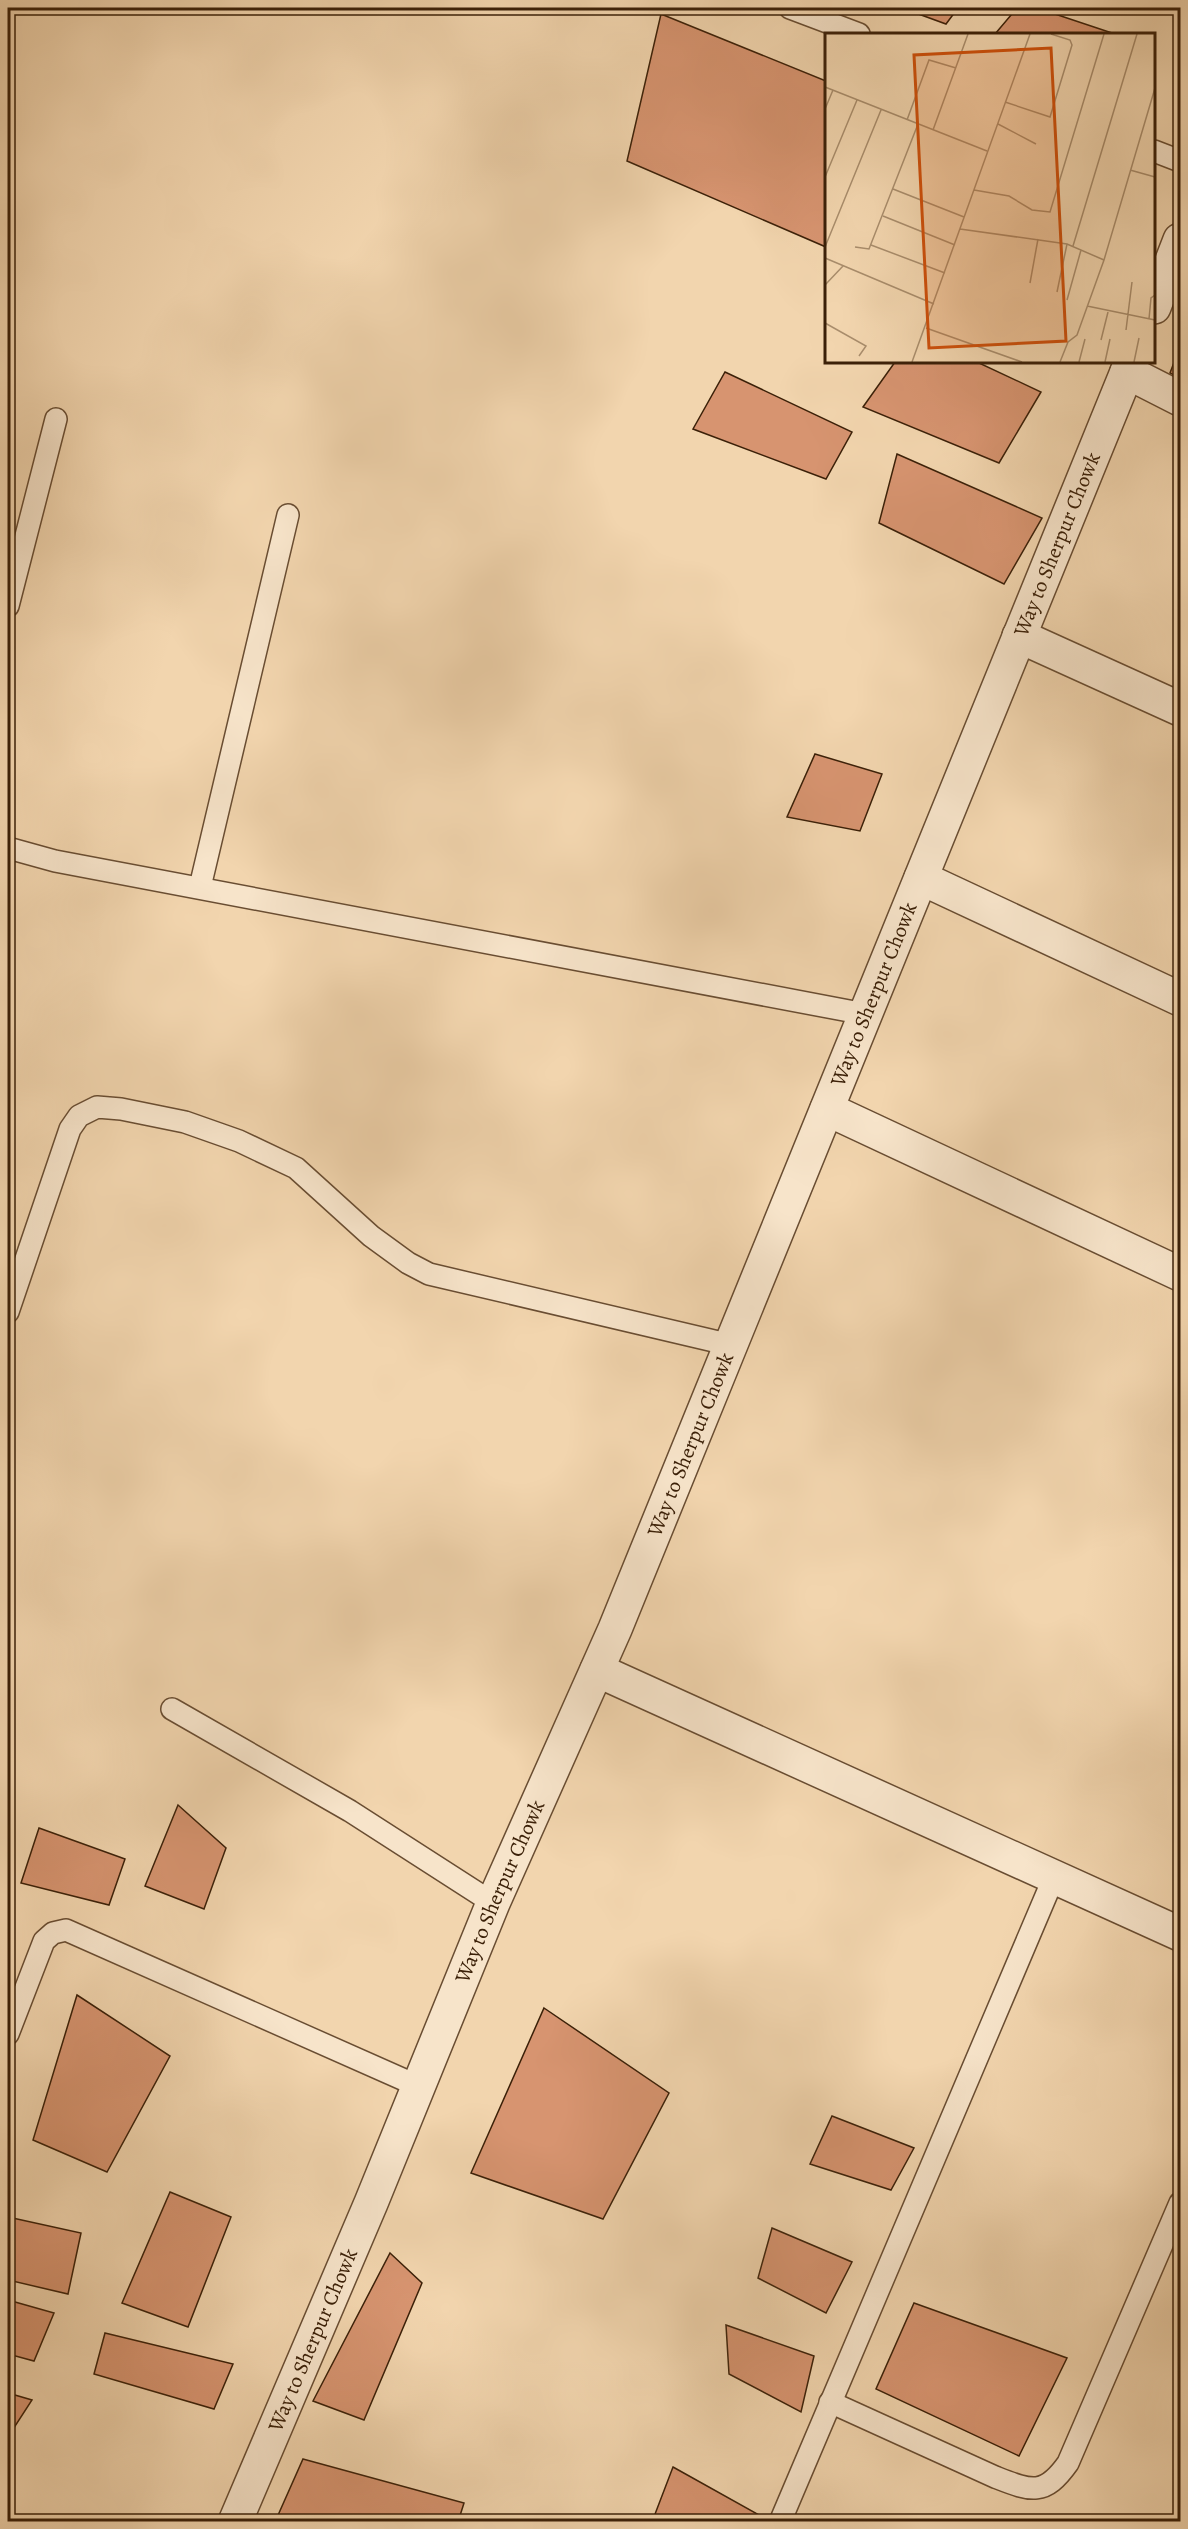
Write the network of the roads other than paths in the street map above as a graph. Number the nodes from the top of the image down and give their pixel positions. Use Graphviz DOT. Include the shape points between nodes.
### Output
graph roads {
  1 [pos="790,8"];
  2 [pos="856,33"];
  3 [pos="1155,151"];
  4 [pos="1180,161"];
  5 [pos="1180,240"];
  6 [pos="1155,304"];
  7 [pos="1129,367"];
  8 [pos="1180,399"];
  9 [pos="56,419"];
  10 [pos="288,514"];
  11 [pos="8,606"];
  12 [pos="1019,636"];
  13 [pos="1180,709"];
  14 [pos="8,848"];
  15 [pos="921,878"];
  16 [pos="200,887"];
  17 [pos="1180,999"];
  18 [pos="865,1014"];
  19 [pos="827,1109"];
  20 [pos="1180,1274"];
  21 [pos="8,1312"];
  22 [pos="731,1345"];
  23 [pos="597,1670"];
  24 [pos="171,1709"];
  25 [pos="1054,1876"];
  26 [pos="493,1904"];
  27 [pos="1180,1934"];
  28 [pos="8,2034"];
  29 [pos="418,2086"];
  30 [pos="1180,2203"];
  31 [pos="830,2402"];
  32 [pos="235,2522"];
  33 [pos="780,2522"];
  1 -- 2 [label="lane"];
  3 -- 4 [label="lane"];
  5 -- 6 [label="street"];
  7 -- 8 [label="street"];
  7 -- 12 [label="street, Way to Sherpur Chowk"];
  9 -- 11 [label="lane"];
  10 -- 16 [label="lane"];
  12 -- 13 [label="street"];
  12 -- 15 [label="street, Way to Sherpur Chowk"];
  14 -- 16 [label="lane" via="55,861"];
  15 -- 17 [label="street"];
  15 -- 18 [label="street, Way to Sherpur Chowk"];
  16 -- 18 [label="lane"];
  18 -- 19 [label="street, Way to Sherpur Chowk"];
  19 -- 20 [label="street"];
  19 -- 22 [label="street, Way to Sherpur Chowk"];
  21 -- 22 [label="lane" via="70,1129 79,1116 97,1107 185,1122 240,1141 296,1168 371,1236 429,1274"];
  22 -- 23 [label="street, Way to Sherpur Chowk"];
  23 -- 25 [label="street"];
  23 -- 26 [label="street, Way to Sherpur Chowk"];
  24 -- 26 [label="lane" via="350,1810"];
  25 -- 27 [label="street"];
  25 -- 31 [label="lane"];
  26 -- 29 [label="street, Way to Sherpur Chowk"];
  28 -- 29 [label="lane" via="40,1946 53,1933 66,1930"];
  29 -- 32 [label="street, Way to Sherpur Chowk"];
  30 -- 31 [label="lane" via="1068,2463 1056,2480 1040,2489 1022,2488"];
  31 -- 33 [label="lane"];
}
